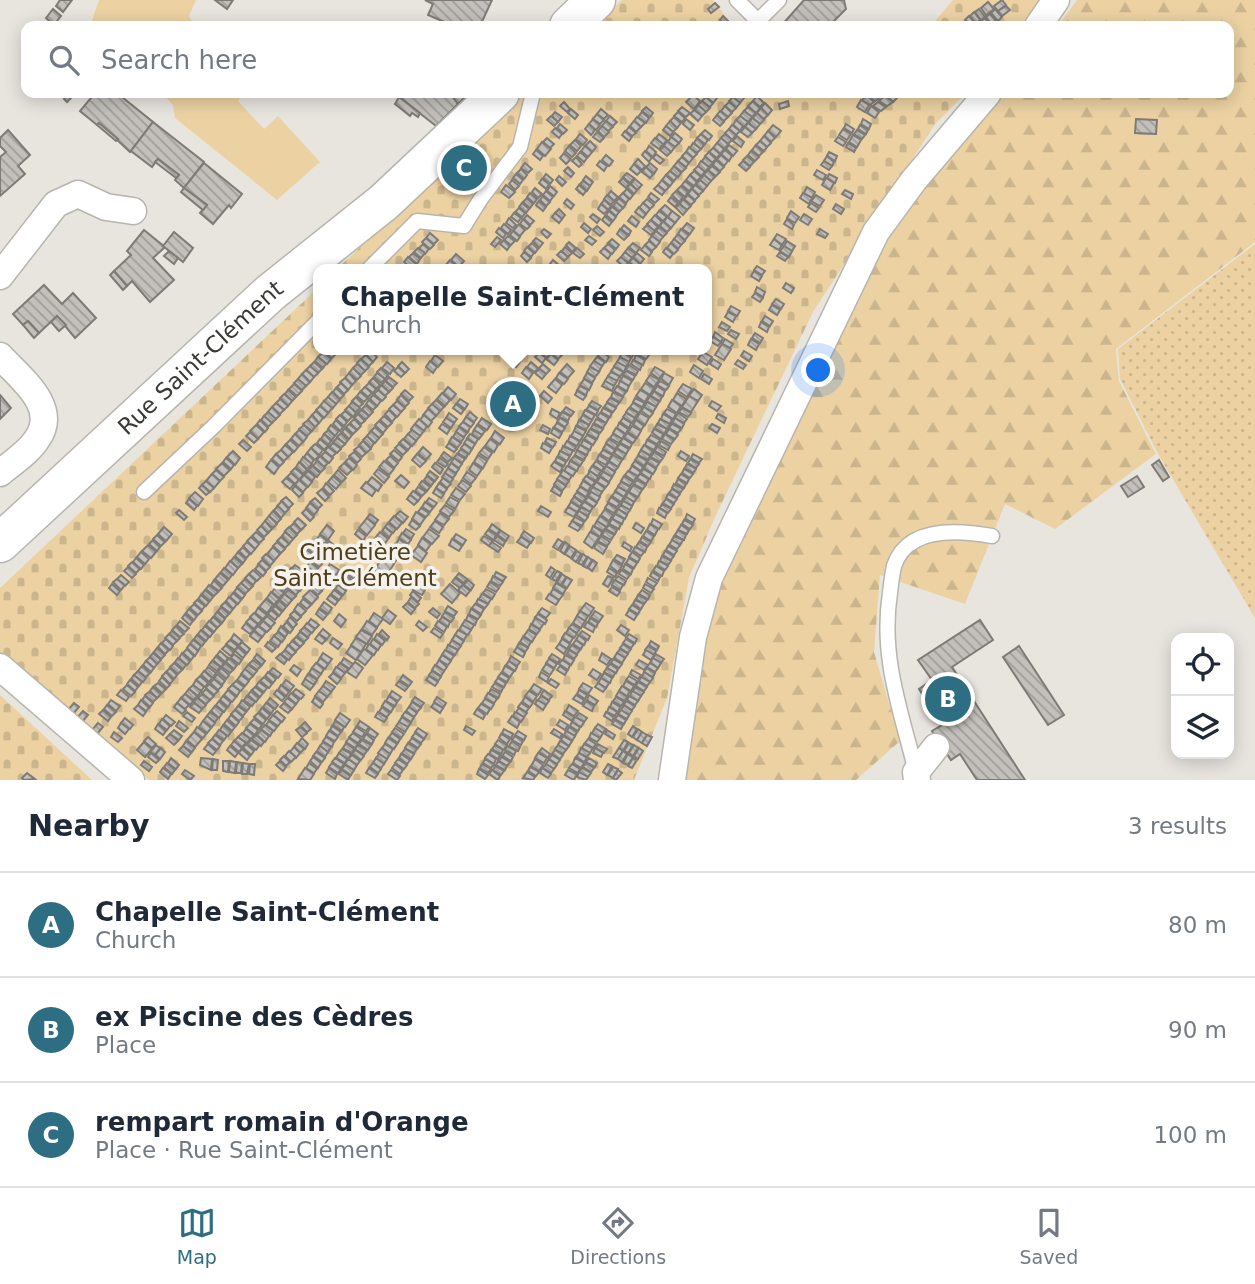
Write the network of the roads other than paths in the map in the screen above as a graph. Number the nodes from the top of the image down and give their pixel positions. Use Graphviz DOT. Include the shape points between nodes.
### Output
graph roads {
  1 [pos="596,0"];
  2 [pos="737,0"];
  3 [pos="779,0"];
  4 [pos="1056,0"];
  5 [pos="574,21"];
  6 [pos="1041,21"];
  7 [pos="495,98"];
  8 [pos="532,98"];
  9 [pos="984,98"];
  10 [pos="133,211"];
  11 [pos="374,264"];
  12 [pos="0,276"];
  13 [pos="313,326"];
  14 [pos="0,356"];
  15 [pos="0,473"];
  16 [pos="144,492"];
  17 [pos="992,536"];
  18 [pos="0,543"];
  19 [pos="0,667"];
  20 [pos="936,747"];
  21 [pos="916,776"];
  22 [pos="131,780"];
  23 [pos="672,780"];
  1 -- 5 [label="main road"];
  2 -- 3 [label="lane" via="758,21"];
  4 -- 6 [label="street"];
  7 -- 18 [label="main road, Rue Saint-Clément" via="384,202 270,293"];
  8 -- 11 [label="lane" via="520,146 464,226 417,220"];
  9 -- 23 [label="street" via="876,232 714,568 693,637"];
  10 -- 12 [label="street" via="106,207 78,194 56,204"];
  13 -- 16 [label="lane"];
  14 -- 15 [label="street" via="41,401 45,424 37,440"];
  17 -- 21 [label="lane" via="972,532 919,538 904,549 894,565 885,622 891,677"];
  19 -- 22 [label="street"];
  20 -- 21 [label="street"];
}
